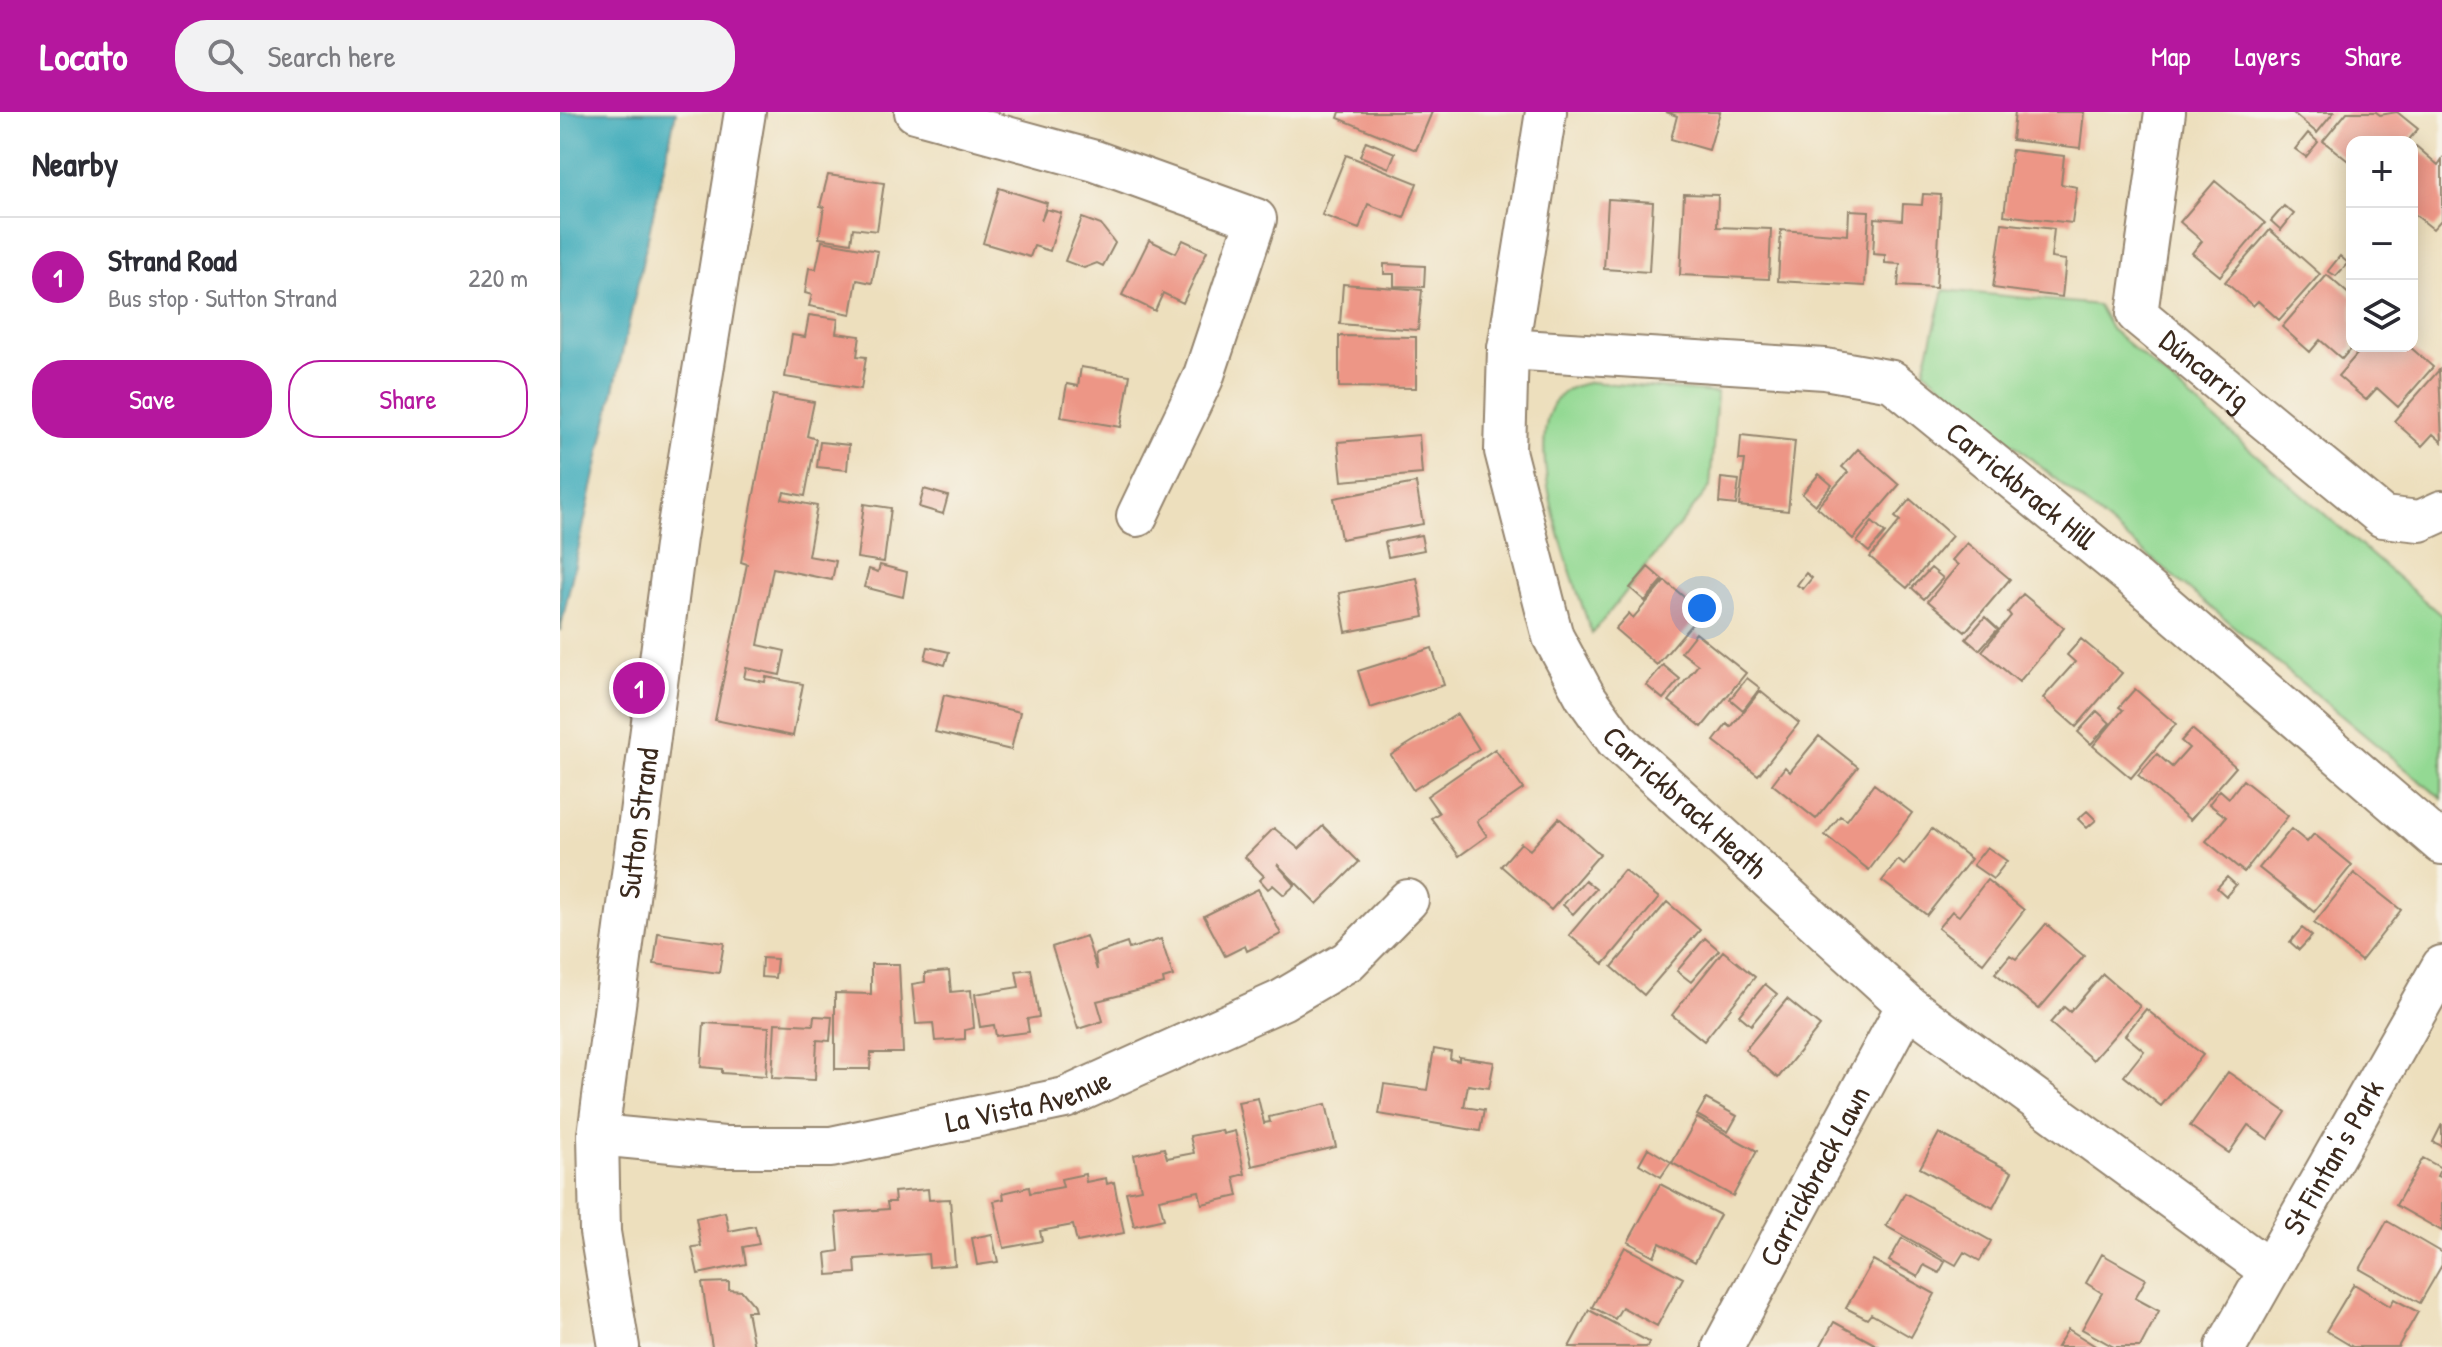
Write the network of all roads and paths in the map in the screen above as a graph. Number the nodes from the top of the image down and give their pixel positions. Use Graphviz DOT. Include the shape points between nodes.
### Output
graph roads {
  1 [pos="745,112"];
  2 [pos="915,112"];
  3 [pos="1546,112"];
  4 [pos="2165,112"];
  5 [pos="1508,349"];
  6 [pos="2442,511"];
  7 [pos="1137,516"];
  8 [pos="2442,844"];
  9 [pos="1408,900"];
  10 [pos="2442,966"];
  11 [pos="1907,1005"];
  12 [pos="598,1135"];
  13 [pos="2269,1270"];
  14 [pos="619,1347"];
  15 [pos="1723,1347"];
  16 [pos="2226,1347"];
  1 -- 12 [label="street, Sutton Strand" via="676,538"];
  2 -- 7 [label="street" via="1095,161 1256,219 1203,378"];
  3 -- 5 [label="street, Carrickbrack Heath"];
  4 -- 6 [label="street, Dúncarrig" via="2137,314 2383,517 2420,521"];
  5 -- 8 [label="street, Carrickbrack Hill" via="1825,369 1892,381 2135,579"];
  5 -- 11 [label="street, Carrickbrack Heath" via="1505,451 1553,637 1585,696 1616,740"];
  9 -- 12 [label="street, La Vista Avenue" via="1348,961 1282,1000 1065,1098 831,1147 724,1147"];
  10 -- 13 [label="street, St Fintan's Park"];
  11 -- 13 [label="street, Carrickbrack Heath"];
  11 -- 15 [label="street, Carrickbrack Lawn"];
  12 -- 14 [label="street, Sutton Strand" via="600,1232"];
  13 -- 16 [label="street, St Fintan's Park"];
}
